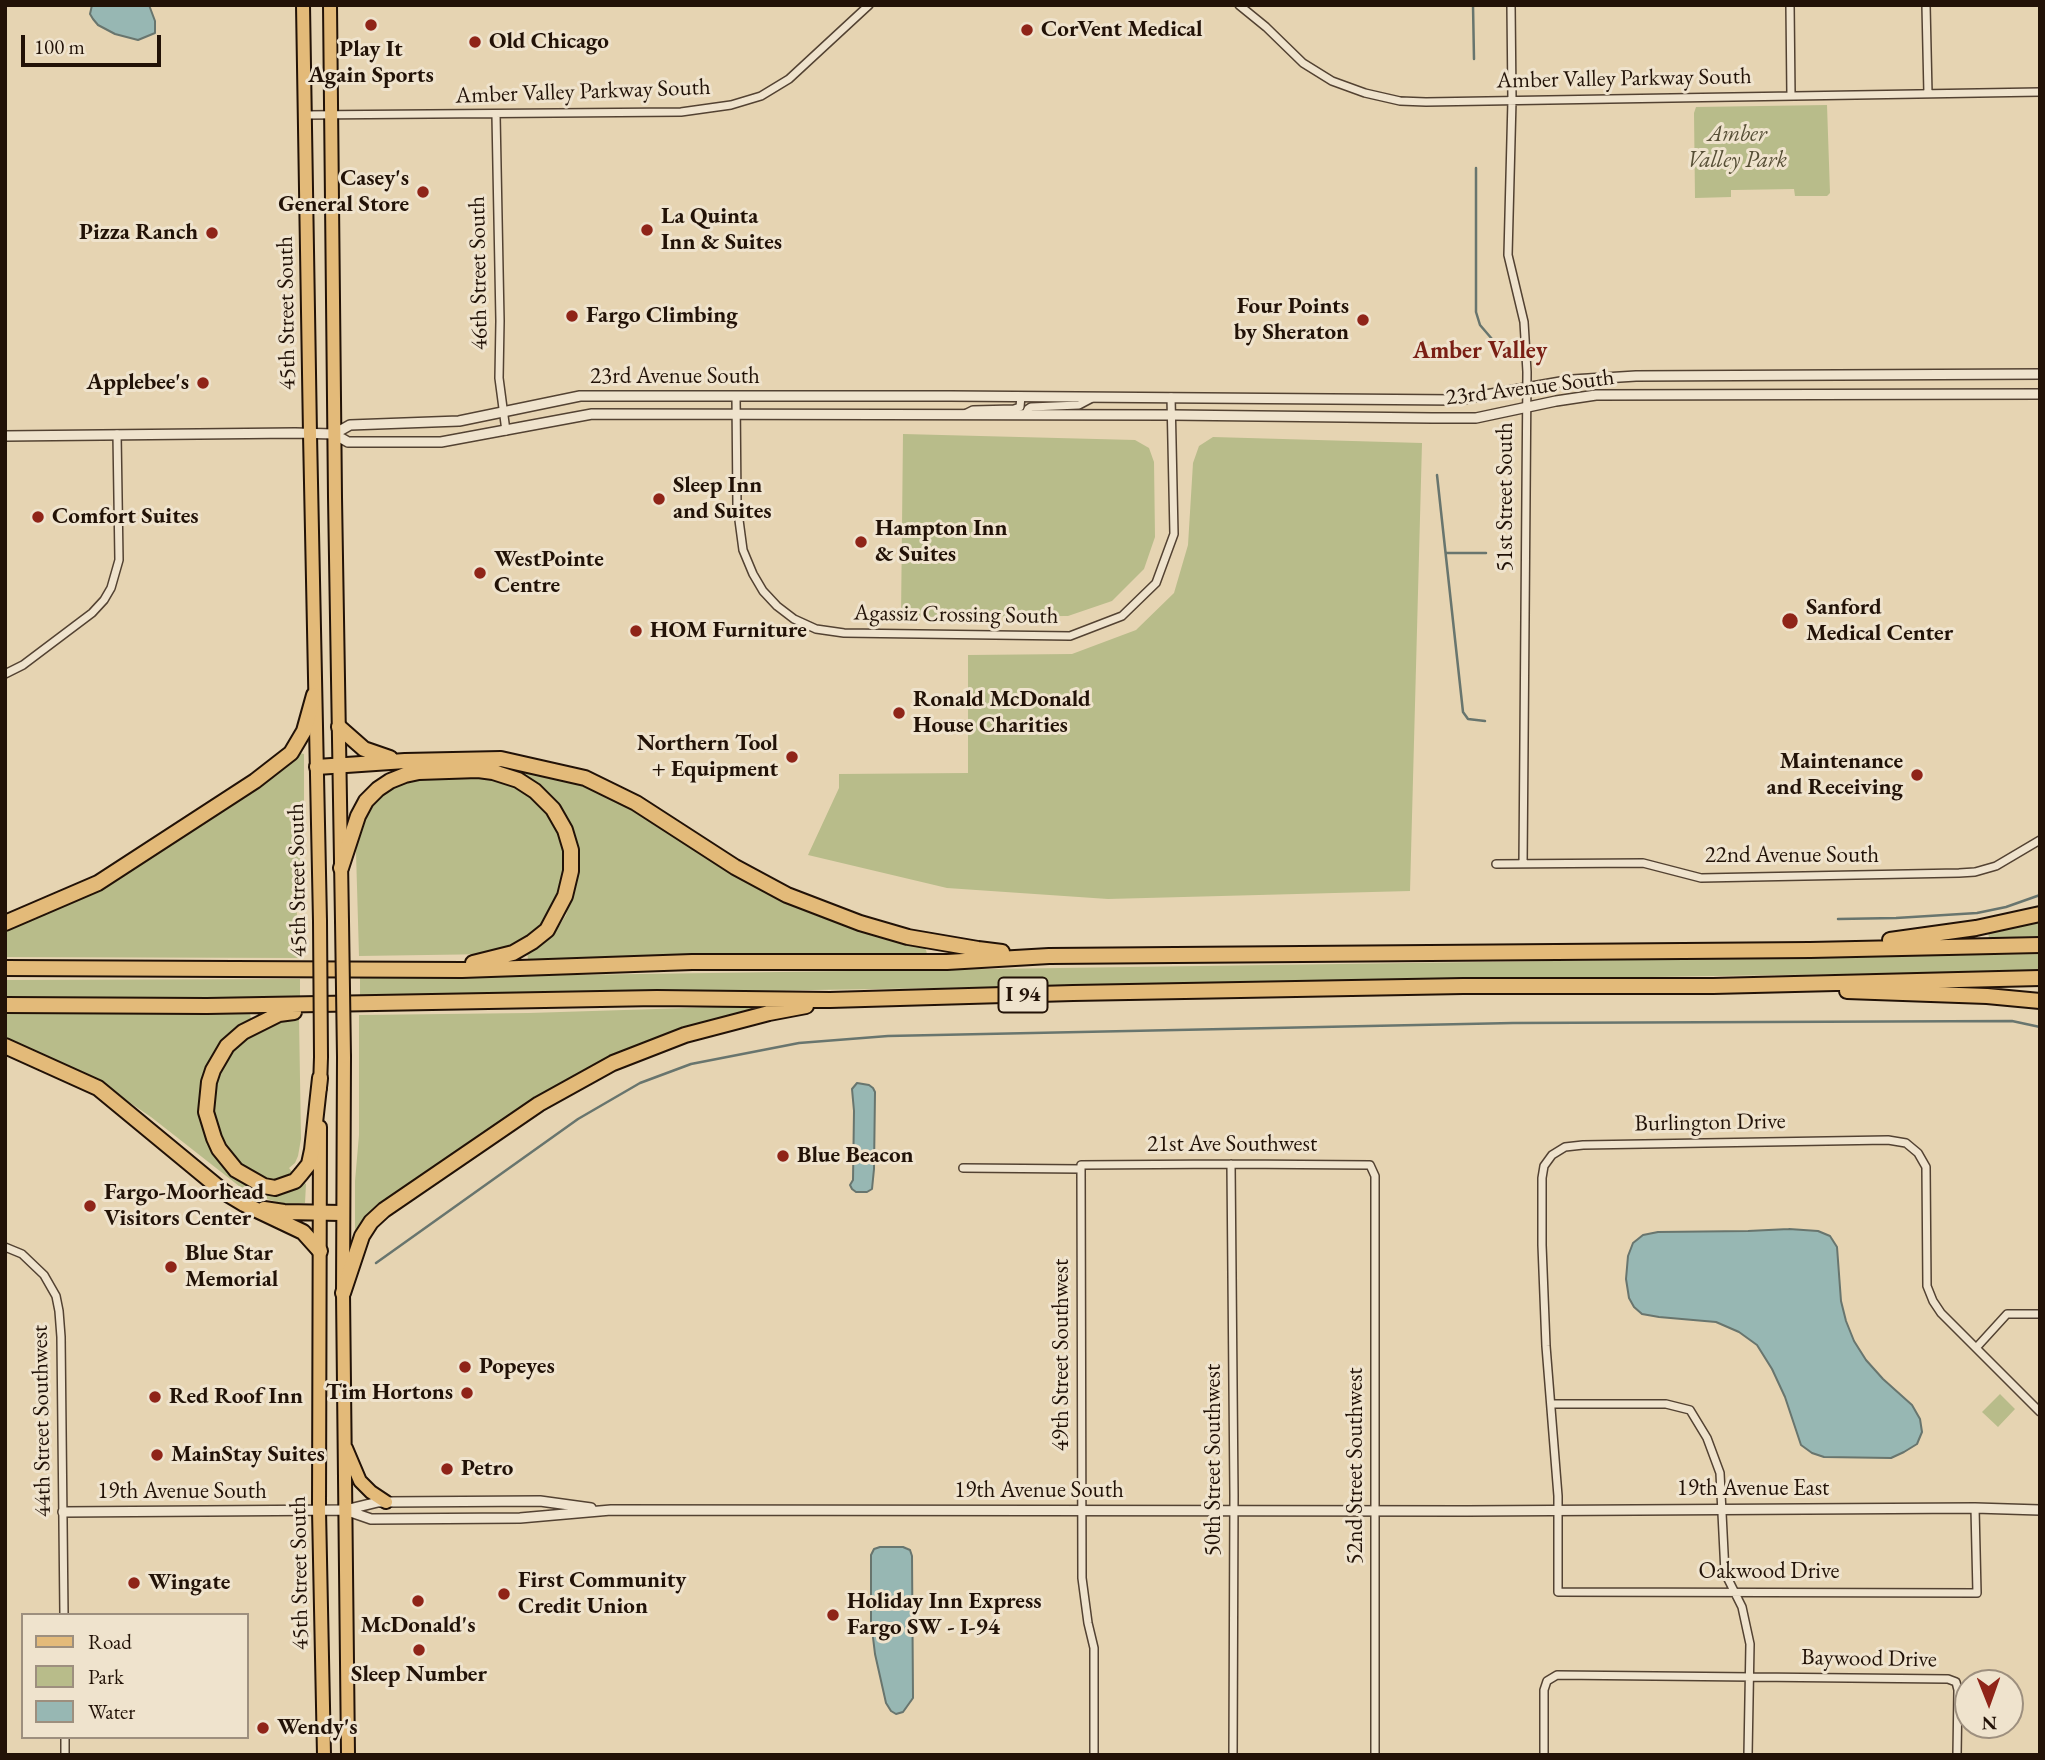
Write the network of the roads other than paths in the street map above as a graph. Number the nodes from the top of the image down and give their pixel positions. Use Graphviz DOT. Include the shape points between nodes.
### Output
graph roads {
  1 [pos="303,5"];
  2 [pos="330,5"];
  3 [pos="869,5"];
  4 [pos="1239,5"];
  5 [pos="1511,5"];
  6 [pos="1790,5"];
  7 [pos="1926,5"];
  8 [pos="2040,92"];
  9 [pos="1928,94"];
  10 [pos="1791,96"];
  11 [pos="1511,100"];
  12 [pos="305,115"];
  13 [pos="332,115"];
  14 [pos="496,115"];
  15 [pos="2040,374"];
  16 [pos="1527,388"];
  17 [pos="2040,394"];
  18 [pos="736,396"];
  19 [pos="1021,396"];
  20 [pos="1095,397"];
  21 [pos="1171,397"];
  22 [pos="1526,408"];
  23 [pos="503,411"];
  24 [pos="736,415"];
  25 [pos="964,415"];
  26 [pos="1025,415"];
  27 [pos="1172,415"];
  28 [pos="506,430"];
  29 [pos="117,434"];
  30 [pos="310,434"];
  31 [pos="334,434"];
  32 [pos="5,436"];
  33 [pos="5,674"];
  34 [pos="314,695"];
  35 [pos="339,727"];
  36 [pos="405,761"];
  37 [pos="340,765"];
  38 [pos="317,768"];
  39 [pos="2040,840"];
  40 [pos="1496,864"];
  41 [pos="1523,864"];
  42 [pos="341,868"];
  43 [pos="2040,914"];
  44 [pos="5,923"];
  45 [pos="2040,945"];
  46 [pos="1810,950"];
  47 [pos="1049,956"];
  48 [pos="5,968"];
  49 [pos="432,970"];
  50 [pos="2040,978"];
  51 [pos="1713,986"];
  52 [pos="845,1000"];
  53 [pos="2040,1001"];
  54 [pos="377,1003"];
  55 [pos="5,1005"];
  56 [pos="5,1046"];
  57 [pos="320,1078"];
  58 [pos="1231,1164"];
  59 [pos="1081,1167"];
  60 [pos="963,1168"];
  61 [pos="1375,1176"];
  62 [pos="252,1207"];
  63 [pos="320,1213"];
  64 [pos="342,1213"];
  65 [pos="7,1247"];
  66 [pos="320,1251"];
  67 [pos="343,1293"];
  68 [pos="2040,1314"];
  69 [pos="1976,1348"];
  70 [pos="1551,1404"];
  71 [pos="2040,1412"];
  72 [pos="344,1444"];
  73 [pos="386,1502"];
  74 [pos="1721,1508"];
  75 [pos="1975,1508"];
  76 [pos="1081,1509"];
  77 [pos="1558,1509"];
  78 [pos="319,1510"];
  79 [pos="345,1510"];
  80 [pos="611,1510"];
  81 [pos="1234,1510"];
  82 [pos="1375,1510"];
  83 [pos="1467,1510"];
  84 [pos="2040,1510"];
  85 [pos="63,1513"];
  86 [pos="1735,1591"];
  87 [pos="64,1613"];
  88 [pos="1749,1677"];
  89 [pos="324,1755"];
  90 [pos="348,1755"];
  91 [pos="1094,1755"];
  92 [pos="1233,1755"];
  93 [pos="1374,1755"];
  94 [pos="1544,1755"];
  95 [pos="1748,1755"];
  96 [pos="1957,1755"];
  1 -- 12 [label="main road, 45th Street South"];
  2 -- 13 [label="main road, 45th Street South"];
  3 -- 14 [label="street, Amber Valley Parkway South" via="789,79 761,96 731,106 681,112"];
  4 -- 11 [label="street, Amber Valley Parkway South" via="1303,64 1365,93 1413,102"];
  5 -- 11 [label="street, 51st Street South"];
  6 -- 10 [label="street"];
  7 -- 9 [label="street"];
  8 -- 9 [label="street, Amber Valley Parkway South"];
  9 -- 10 [label="street, Amber Valley Parkway South"];
  10 -- 11 [label="street, Amber Valley Parkway South"];
  11 -- 16 [label="street, 51st Street South" via="1508,255 1524,322"];
  12 -- 13 [label="street, Amber Valley Parkway South"];
  12 -- 30 [label="main road, 45th Street South"];
  13 -- 14 [label="street, Amber Valley Parkway South"];
  13 -- 31 [label="main road, 45th Street South"];
  14 -- 23 [label="street, 46th Street South"];
  15 -- 16 [label="street, 23rd Avenue South" via="1636,376"];
  16 -- 21 [label="street, 23rd Avenue South" via="1457,400"];
  16 -- 22 [label="street, 51st Street South"];
  17 -- 22 [label="street, 23rd Avenue South" via="1596,396"];
  18 -- 19 [label="street, 23rd Avenue South"];
  18 -- 23 [label="street, 23rd Avenue South" via="580,396"];
  18 -- 24 [label="street, Agassiz Crossing South"];
  19 -- 20 [label="street, 23rd Avenue South"];
  19 -- 25 [label="street, 23rd Avenue South" via="1020,407 1014,409 973,410"];
  20 -- 21 [label="street, 23rd Avenue South"];
  20 -- 26 [label="street, 23rd Avenue South" via="1079,405 1031,407"];
  21 -- 27 [label="street, Agassiz Crossing South"];
  22 -- 27 [label="street, 23rd Avenue South" via="1465,418"];
  22 -- 41 [label="street, 51st Street South"];
  23 -- 28 [label="street, 46th Street South"];
  23 -- 31 [label="street, 23rd Avenue South" via="459,421 350,425"];
  24 -- 25 [label="street, 23rd Avenue South"];
  24 -- 27 [label="street, Agassiz Crossing South" via="737,505 743,550 764,591 794,619 844,634 1070,636 1122,616 1156,583 1174,534"];
  24 -- 28 [label="street, 23rd Avenue South" via="592,414"];
  25 -- 26 [label="street, 23rd Avenue South"];
  26 -- 27 [label="street, 23rd Avenue South"];
  28 -- 31 [label="street, 23rd Avenue South" via="441,442 348,442"];
  29 -- 30 [label="street, 23rd Avenue South"];
  29 -- 32 [label="street, 23rd Avenue South"];
  29 -- 33 [label="street" via="119,560 111,588 92,613"];
  30 -- 31 [label="street, 23rd Avenue South"];
  30 -- 34 [label="main road, 45th Street South"];
  31 -- 35 [label="main road, 45th Street South"];
  34 -- 38 [label="main road, 45th Street South"];
  34 -- 44 [label="highway" via="304,730 291,753 254,781 98,883"];
  35 -- 36 [label="highway" via="364,749"];
  35 -- 37 [label="main road, 45th Street South"];
  36 -- 37 [label="highway"];
  36 -- 47 [label="highway" via="501,759 585,778 636,803 787,895 908,937"];
  37 -- 38 [label="highway"];
  37 -- 42 [label="main road, 45th Street South"];
  38 -- 57 [label="main road, 45th Street South, bridge"];
  39 -- 41 [label="street, 22nd Avenue South" via="1996,866 1959,873 1701,878 1643,863"];
  40 -- 41 [label="street, 22nd Avenue South"];
  42 -- 49 [label="highway" via="366,801 405,775 493,772 518,780 553,809 565,830 571,871 565,896 547,930 513,953"];
  42 -- 64 [label="main road, 45th Street South, bridge"];
  43 -- 46 [label="highway" via="1952,932"];
  45 -- 46 [label="highway, I 94"];
  46 -- 47 [label="highway, I 94"];
  47 -- 49 [label="highway, I 94" via="947,962 692,962"];
  48 -- 49 [label="highway, I 94"];
  50 -- 51 [label="highway, I 94"];
  51 -- 52 [label="highway, I 94" via="1463,986"];
  51 -- 53 [label="highway"];
  52 -- 54 [label="highway, I 94"];
  52 -- 67 [label="highway" via="769,1013 685,1035 613,1063 539,1104 371,1222"];
  54 -- 55 [label="highway, I 94"];
  54 -- 57 [label="highway" via="279,1014 243,1031 227,1046 209,1082 206,1112 219,1149 236,1170 264,1186 275,1188 295,1181 309,1164"];
  56 -- 62 [label="highway" via="98,1088 224,1192"];
  57 -- 63 [label="main road, 45th Street South"];
  58 -- 59 [label="street, 21st Ave Southwest"];
  58 -- 61 [label="street, 21st Ave Southwest" via="1370,1165"];
  58 -- 81 [label="street, 50th Street Southwest"];
  59 -- 60 [label="street, 21st Ave Southwest"];
  59 -- 76 [label="street, 49th Street Southwest"];
  61 -- 82 [label="street, 52nd Street Southwest"];
  62 -- 63 [label="highway"];
  62 -- 66 [label="highway" via="303,1232"];
  63 -- 64 [label="highway"];
  63 -- 66 [label="main road, 45th Street South"];
  64 -- 67 [label="main road, 45th Street South"];
  65 -- 85 [label="street, 44th Street Southwest" via="44,1275 60,1311"];
  66 -- 78 [label="main road, 45th Street South"];
  67 -- 72 [label="main road, 45th Street South"];
  68 -- 69 [label="street" via="2007,1314"];
  69 -- 70 [label="street, Burlington Drive" via="1941,1313 1927,1286 1926,1167 1906,1143 1565,1147 1552,1155 1542,1178"];
  69 -- 71 [label="street, Burlington Drive"];
  70 -- 74 [label="street" via="1666,1404 1690,1410 1720,1473"];
  70 -- 77 [label="street, Burlington Drive"];
  72 -- 73 [label="main road" via="360,1481"];
  72 -- 79 [label="main road, 45th Street South"];
  73 -- 79 [label="street, 19th Avenue South"];
  73 -- 80 [label="street, 19th Avenue South" via="540,1502"];
  74 -- 75 [label="street, 19th Avenue East"];
  74 -- 77 [label="street, 19th Avenue East"];
  74 -- 86 [label="street" via="1725,1573"];
  75 -- 84 [label="street, 19th Avenue East"];
  75 -- 86 [label="street, Oakwood Drive" via="1977,1593"];
  76 -- 80 [label="street, 19th Avenue South"];
  76 -- 81 [label="street, 19th Avenue South"];
  76 -- 91 [label="street, 49th Street Southwest" via="1082,1578 1094,1648"];
  77 -- 83 [label="street, 19th Avenue East"];
  77 -- 86 [label="street, Oakwood Drive" via="1558,1592"];
  78 -- 79 [label="street, 19th Avenue South"];
  78 -- 85 [label="street, 19th Avenue South"];
  78 -- 89 [label="main road, 45th Street South"];
  79 -- 80 [label="street, 19th Avenue South" via="371,1519 520,1518"];
  79 -- 90 [label="main road, 45th Street South"];
  81 -- 82 [label="street, 19th Avenue South"];
  81 -- 92 [label="street, 50th Street Southwest"];
  82 -- 83 [label="street, 19th Avenue South"];
  82 -- 93 [label="street, 52nd Street Southwest"];
  85 -- 87 [label="street, 44th Street Southwest"];
  86 -- 88 [label="street" via="1750,1644"];
  88 -- 94 [label="street" via="1557,1675 1547,1681 1544,1690"];
  88 -- 95 [label="street"];
  88 -- 96 [label="street, Baywood Drive" via="1948,1679 1956,1682 1958,1690"];
}
